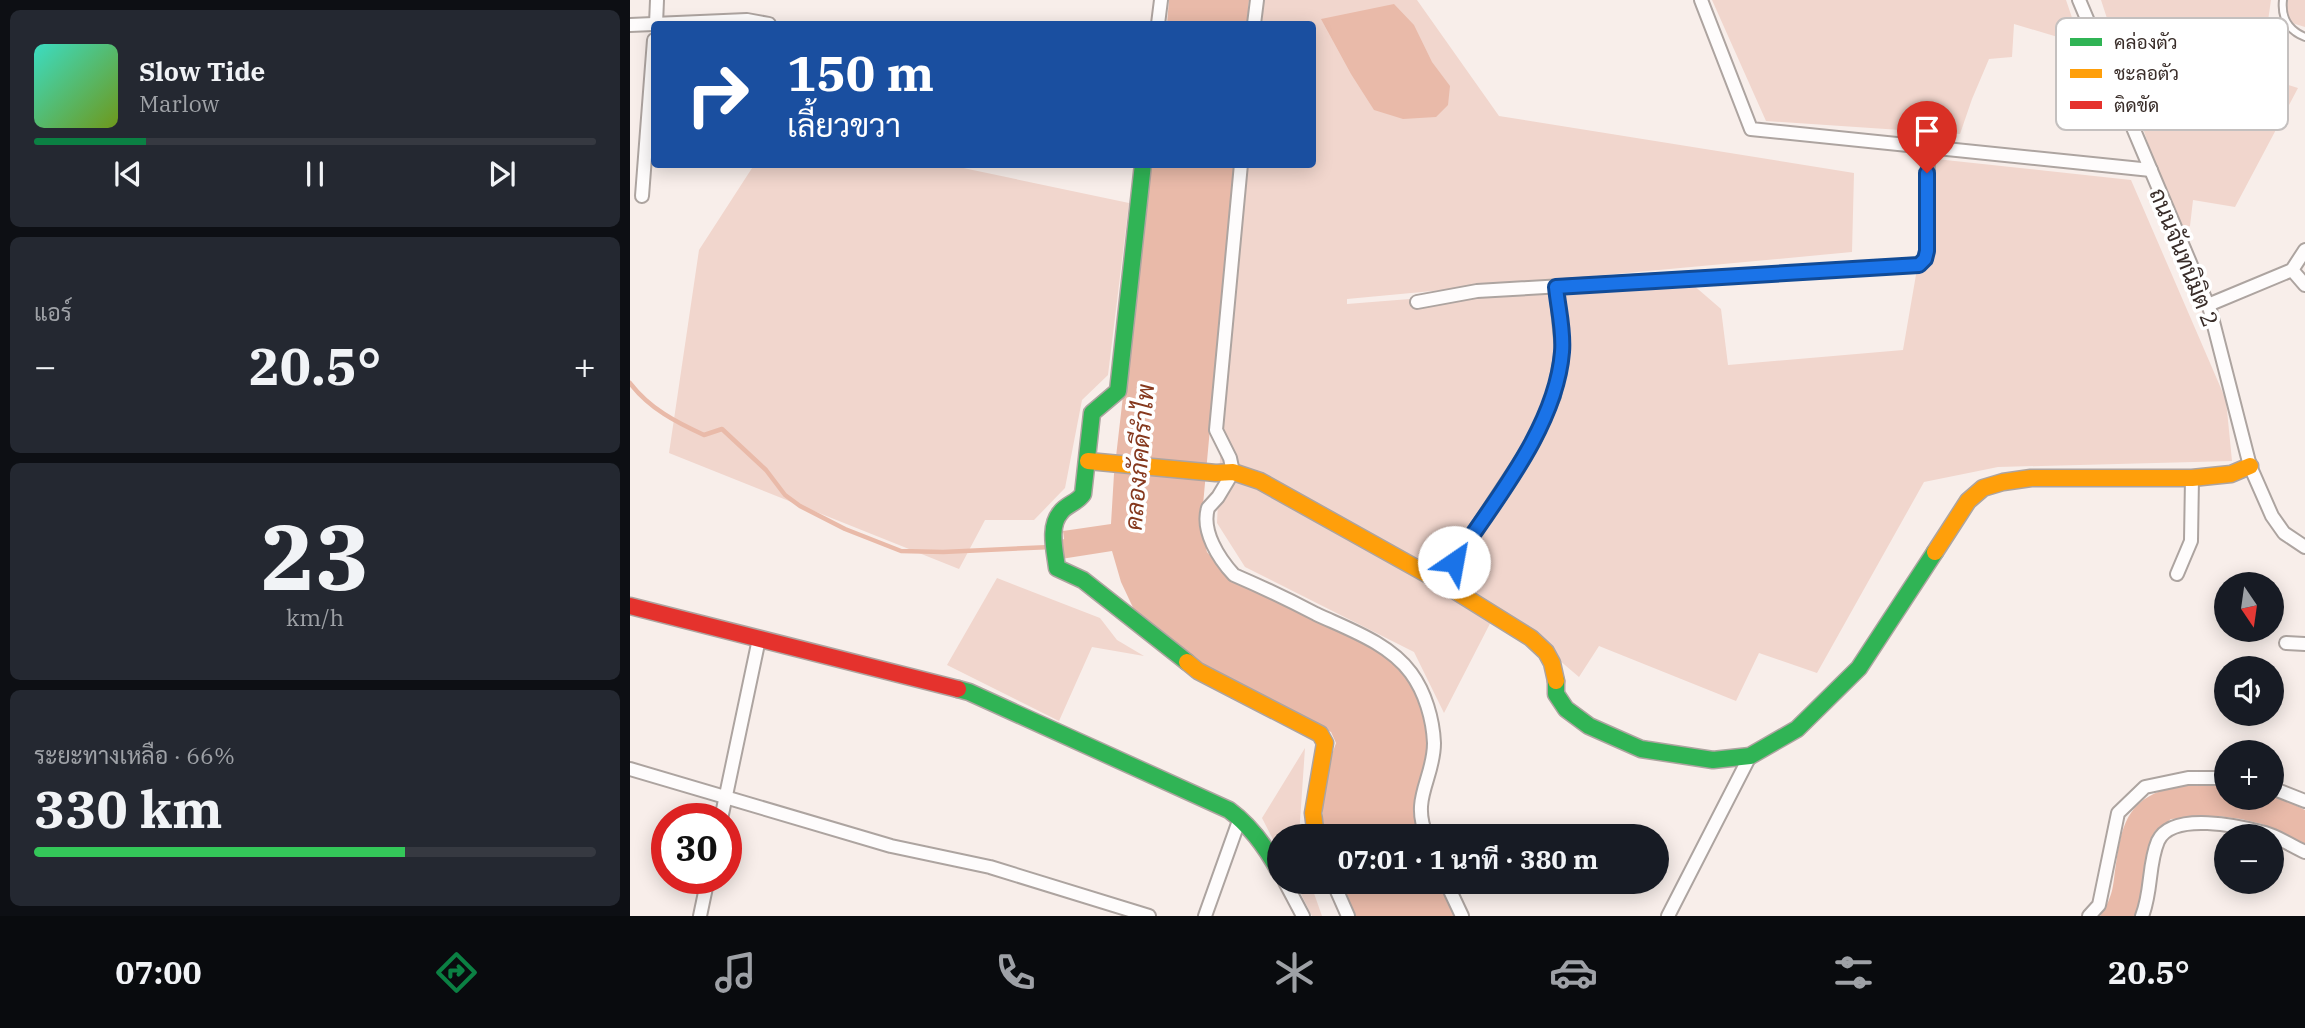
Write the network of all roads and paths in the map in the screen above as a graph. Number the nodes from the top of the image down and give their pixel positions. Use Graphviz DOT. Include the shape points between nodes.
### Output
graph roads {
  1 [pos="657,0"];
  2 [pos="1161,0"];
  3 [pos="1257,0"];
  4 [pos="1701,0"];
  5 [pos="2079,0"];
  6 [pos="2283,0"];
  7 [pos="2087,18"];
  8 [pos="2284,18"];
  9 [pos="656,21"];
  10 [pos="724,21"];
  11 [pos="752,21"];
  12 [pos="1158,21"];
  13 [pos="1254,21"];
  14 [pos="651,24"];
  15 [pos="2288,25"];
  16 [pos="630,26"];
  17 [pos="2305,37"];
  18 [pos="651,79"];
  19 [pos="2134,130"];
  20 [pos="1928,147"];
  21 [pos="1143,168"];
  22 [pos="1241,168"];
  23 [pos="2151,170"];
  24 [pos="642,195"];
  25 [pos="2305,250"];
  26 [pos="2292,270"];
  27 [pos="2305,285"];
  28 [pos="1556,287"];
  29 [pos="1417,302"];
  30 [pos="2208,305"];
  31 [pos="1096,462"];
  32 [pos="2250,466"];
  33 [pos="1225,473"];
  34 [pos="2192,478"];
  35 [pos="2305,547"];
  36 [pos="2177,574"];
  37 [pos="1441,582"];
  38 [pos="630,606"];
  39 [pos="759,639"];
  40 [pos="2286,643"];
  41 [pos="2305,644"];
  42 [pos="1750,756"];
  43 [pos="630,769"];
  44 [pos="2214,778"];
  45 [pos="2284,793"];
  46 [pos="726,797"];
  47 [pos="2305,801"];
  48 [pos="725,803"];
  49 [pos="1240,818"];
  50 [pos="1314,824"];
  51 [pos="1423,824"];
  52 [pos="1267,848"];
  53 [pos="2305,852"];
  54 [pos="705,894"];
  55 [pos="1291,894"];
  56 [pos="1338,894"];
  57 [pos="1452,894"];
  58 [pos="700,916"];
  59 [pos="1149,916"];
  60 [pos="1205,916"];
  61 [pos="1303,916"];
  62 [pos="1348,916"];
  63 [pos="1462,916"];
  64 [pos="1668,916"];
  65 [pos="2089,916"];
  66 [pos="2142,916"];
  1 -- 9 [label="street"];
  2 -- 12 [label="street"];
  3 -- 13 [label="street"];
  4 -- 20 [label="street" via="1751,129"];
  5 -- 7 [label="street, ถนนจันทนิมิต 2"];
  6 -- 8 [label="lane"];
  10 -- 11 [label="street"];
  14 -- 16 [label="street"];
  15 -- 17 [label="lane"];
  18 -- 24 [label="street"];
  19 -- 23 [label="street, ถนนจันทนิมิต 2"];
  20 -- 23 [label="street"];
  20 -- 28 [label="street" via="1927,251 1919,265"];
  21 -- 31 [label="street" via="1118,391 1092,413"];
  22 -- 33 [label="street" via="1216,430 1230,458"];
  23 -- 30 [label="street, ถนนจันทนิมิต 2"];
  25 -- 26 [label="street"];
  26 -- 27 [label="street"];
  26 -- 30 [label="street"];
  28 -- 29 [label="street" via="1477,291"];
  28 -- 37 [label="street" via="1562,350 1554,396 1535,439"];
  30 -- 32 [label="street, ถนนจันทนิมิต 2"];
  31 -- 33 [label="street"];
  31 -- 50 [label="street" via="1080,499 1062,509 1053,523 1058,570 1083,580 1198,671 1320,734 1325,743"];
  32 -- 34 [label="street" via="2231,474"];
  32 -- 35 [label="street, ถนนจันทนิมิต 2" via="2272,516 2284,533"];
  33 -- 37 [label="street" via="1260,481"];
  33 -- 51 [label="street" via="1218,497 1206,512 1220,561 1234,575 1391,653 1421,690 1434,745 1420,815"];
  34 -- 36 [label="street" via="2191,541"];
  34 -- 42 [label="street" via="2031,478 1983,488 1968,501 1858,668 1797,729"];
  37 -- 42 [label="street" via="1546,652 1556,694 1566,709 1589,726 1640,749 1713,760"];
  38 -- 39 [label="street"];
  39 -- 46 [label="street"];
  39 -- 49 [label="street" via="969,692"];
  40 -- 41 [label="street"];
  42 -- 64 [label="street"];
  43 -- 46 [label="street"];
  44 -- 65 [label="street" via="2145,787 2118,813 2099,905"];
  45 -- 47 [label="street"];
  46 -- 48 [label="street"];
  46 -- 59 [label="street" via="891,846 990,867"];
  49 -- 52 [label="street"];
  49 -- 60 [label="street"];
  53 -- 66 [label="street" via="2268,834 2224,824 2183,824 2164,832 2158,843"];
  54 -- 58 [label="street"];
  55 -- 61 [label="street"];
  56 -- 62 [label="street"];
  57 -- 63 [label="street"];
}
